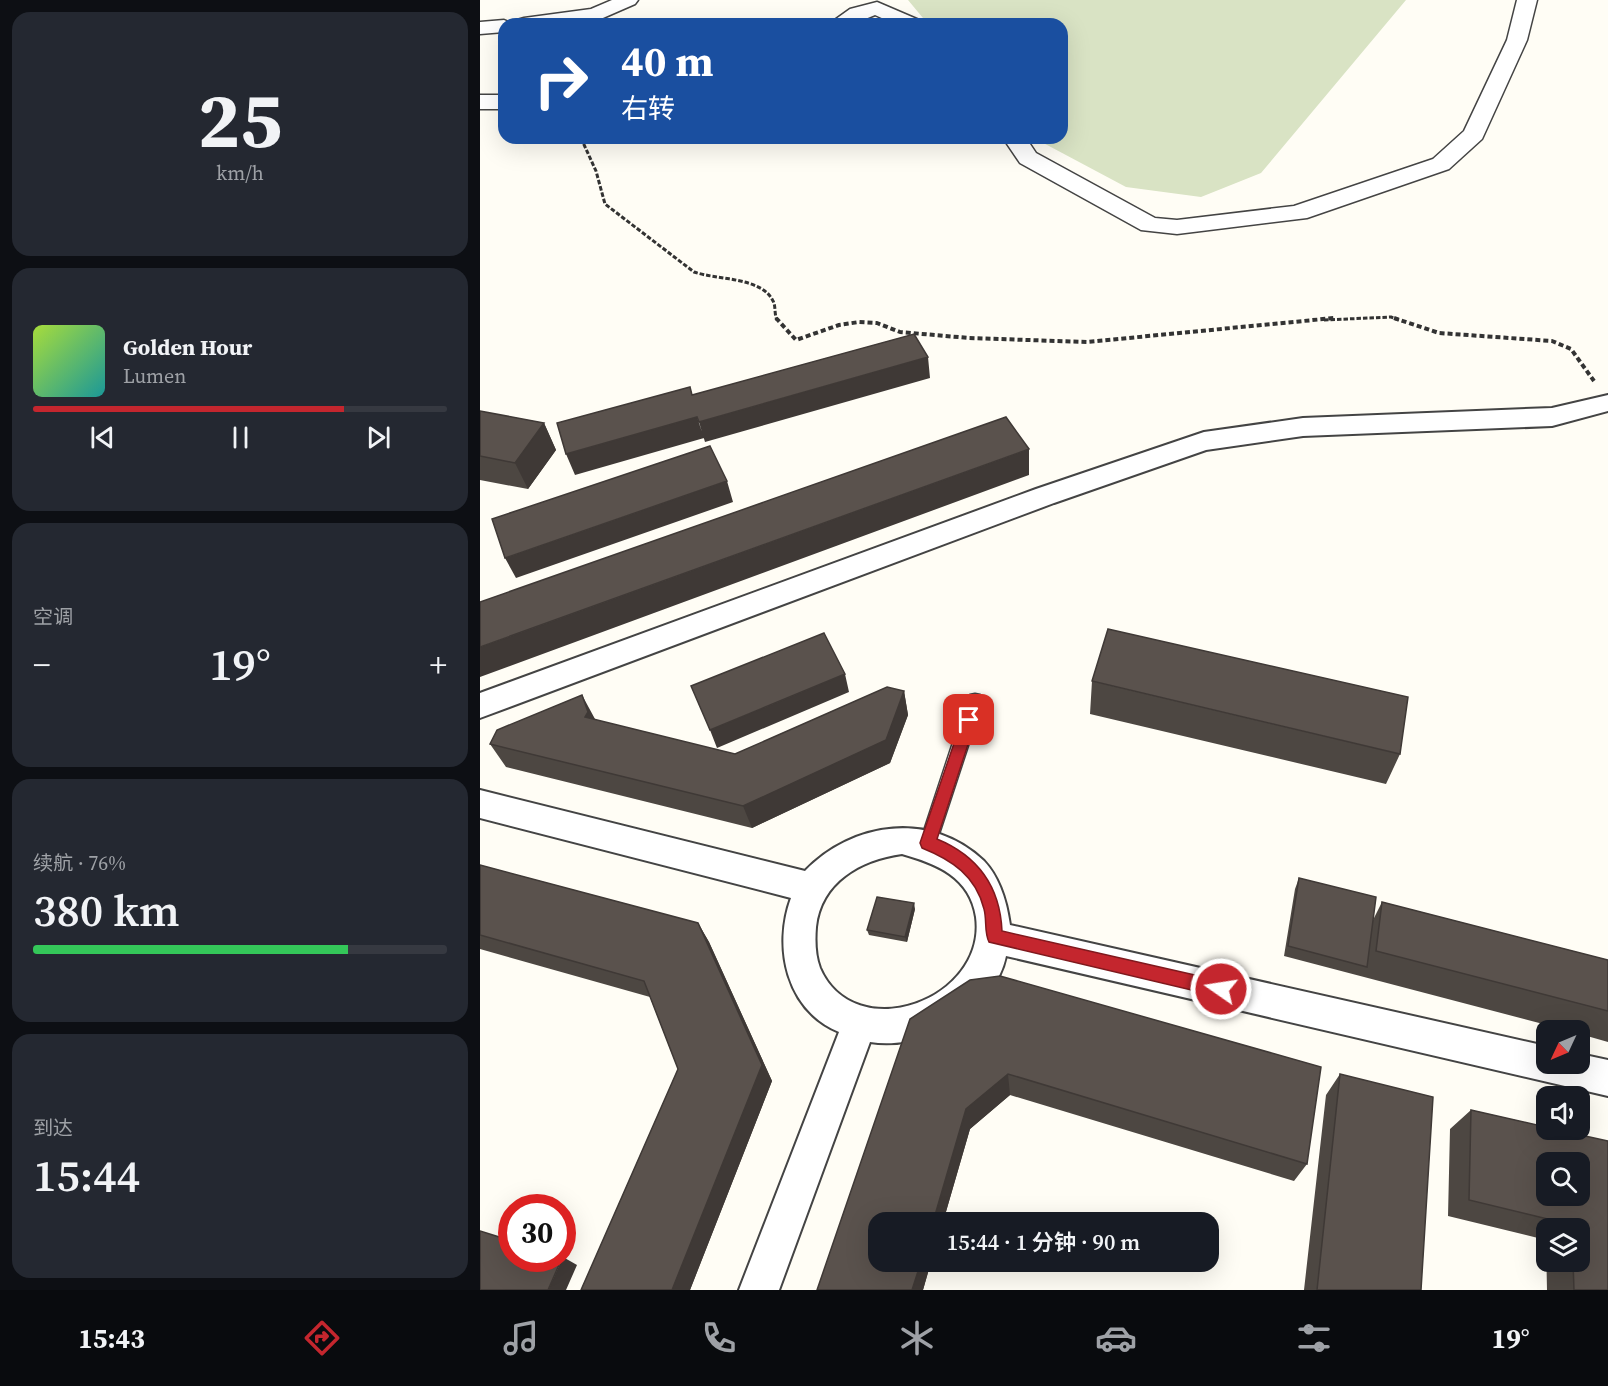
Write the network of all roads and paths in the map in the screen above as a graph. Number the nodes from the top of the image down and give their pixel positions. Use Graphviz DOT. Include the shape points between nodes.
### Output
graph roads {
  1 [pos="628,0"];
  2 [pos="1527,0"];
  3 [pos="572,18"];
  4 [pos="849,18"];
  5 [pos="899,18"];
  6 [pos="498,26"];
  7 [pos="480,28"];
  8 [pos="480,102"];
  9 [pos="498,102"];
  10 [pos="584,144"];
  11 [pos="1018,144"];
  12 [pos="1602,393"];
  13 [pos="975,700"];
  14 [pos="480,706"];
  15 [pos="480,804"];
  16 [pos="928,843"];
  17 [pos="812,888"];
  18 [pos="994,937"];
  19 [pos="860,1023"];
  20 [pos="1608,1078"];
  21 [pos="759,1290"];
  1 -- 3 [label="street" via="596,15"];
  2 -- 11 [label="street" via="1517,40 1474,134 1441,164 1298,213 1177,227 1149,225 1028,158"];
  4 -- 5 [label="street" via="877,8"];
  6 -- 7 [label="street"];
  8 -- 9 [label="street"];
  10 -- 12 [label="path" via="605,204 694,272 764,289 774,302 776,317 784,330 796,340 859,322 877,323 900,332 1088,342 1225,327 1391,317 1439,333 1552,341 1570,349"];
  12 -- 14 [label="street" via="1552,417 1303,427 1204,441 1045,496"];
  13 -- 16 [label="lane"];
  15 -- 17 [label="street"];
  16 -- 17 [label="street" via="876,843 851,853"];
  16 -- 18 [label="street" via="951,852 971,868 985,888 993,911"];
  17 -- 19 [label="street" via="800,918 798,951 808,982 830,1007"];
  18 -- 19 [label="street" via="987,964 971,989 948,1009 920,1022 890,1027"];
  18 -- 20 [label="street"];
  19 -- 21 [label="street"];
}
